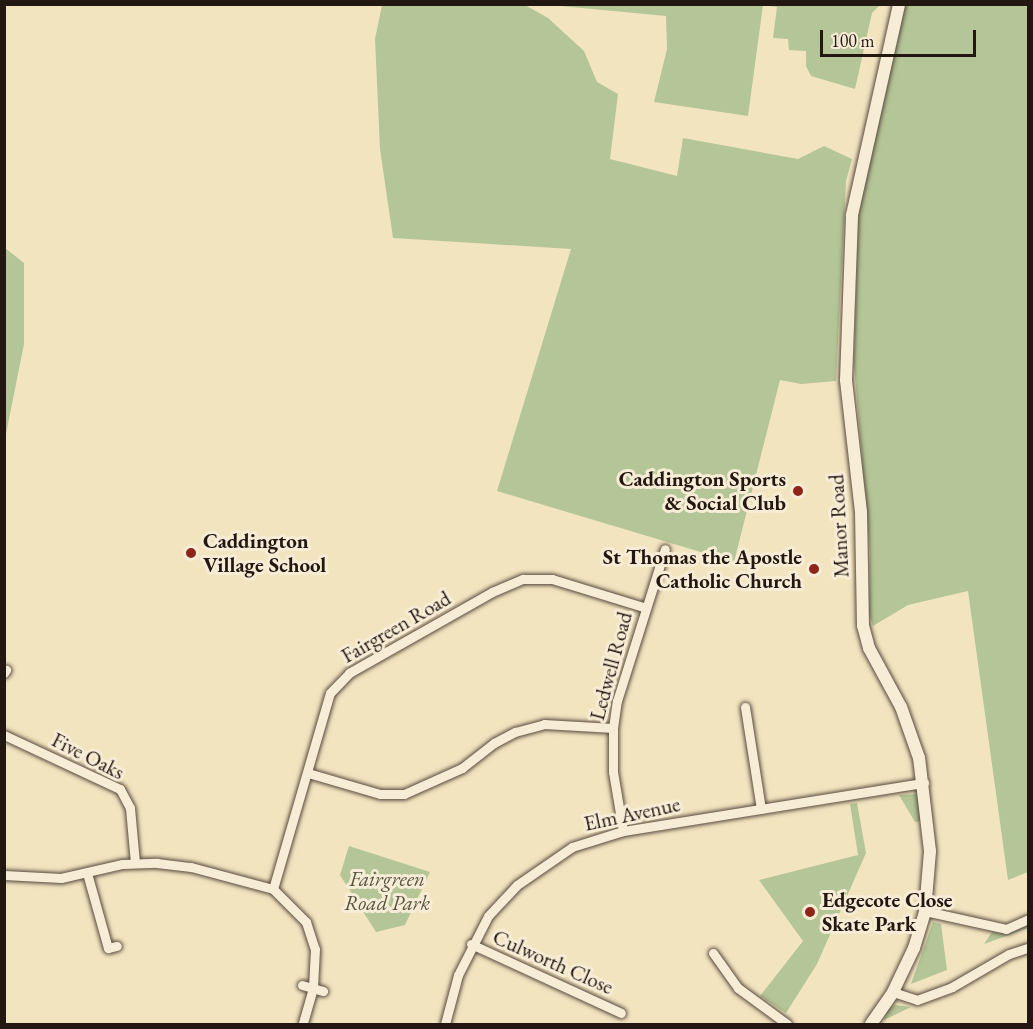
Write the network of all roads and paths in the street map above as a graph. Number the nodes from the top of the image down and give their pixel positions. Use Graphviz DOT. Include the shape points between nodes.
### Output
graph roads {
  1 [pos="898,4"];
  2 [pos="665,549"];
  3 [pos="646,608"];
  4 [pos="745,707"];
  5 [pos="613,728"];
  6 [pos="4,735"];
  7 [pos="308,773"];
  8 [pos="924,783"];
  9 [pos="761,809"];
  10 [pos="623,831"];
  11 [pos="135,863"];
  12 [pos="87,873"];
  13 [pos="4,874"];
  14 [pos="273,890"];
  15 [pos="925,911"];
  16 [pos="1029,919"];
  17 [pos="471,944"];
  18 [pos="108,948"];
  19 [pos="1029,948"];
  20 [pos="713,953"];
  21 [pos="302,985"];
  22 [pos="318,990"];
  23 [pos="893,992"];
  24 [pos="621,1013"];
  25 [pos="303,1024"];
  26 [pos="441,1024"];
  27 [pos="787,1024"];
  28 [pos="871,1024"];
  1 -- 8 [label="street, Manor Road" via="852,215 846,380 861,512 863,626 869,648 910,730"];
  2 -- 3 [label="street, Ledwell Road"];
  3 -- 5 [label="street, Ledwell Road" via="617,701"];
  3 -- 7 [label="street, Fairgreen Road" via="552,579 523,579 492,592 349,674 330,693"];
  4 -- 9 [label="street"];
  5 -- 7 [label="street" via="544,724 515,732 462,768 404,794 380,794"];
  5 -- 10 [label="street, Ledwell Road" via="613,772"];
  6 -- 11 [label="street, Five Oaks" via="120,789 130,808"];
  7 -- 14 [label="street, Fairgreen Road"];
  8 -- 9 [label="street, Elm Avenue"];
  8 -- 15 [label="street, Manor Road" via="930,851"];
  9 -- 10 [label="street, Elm Avenue"];
  10 -- 17 [label="street, Elm Avenue" via="572,847 535,870 501,900"];
  11 -- 12 [label="street"];
  11 -- 14 [label="street" via="191,867"];
  12 -- 13 [label="street" via="34,879"];
  12 -- 18 [label="street"];
  14 -- 22 [label="street" via="306,922 315,949"];
  15 -- 16 [label="street" via="1006,929"];
  15 -- 23 [label="street, Manor Road" via="914,948"];
  17 -- 24 [label="street, Culworth Close"];
  17 -- 26 [label="street, Elm Avenue"];
  19 -- 23 [label="street" via="917,1000"];
  20 -- 27 [label="street" via="738,988"];
  21 -- 22 [label="street"];
  22 -- 25 [label="street"];
  23 -- 28 [label="street, Manor Road"];
}
